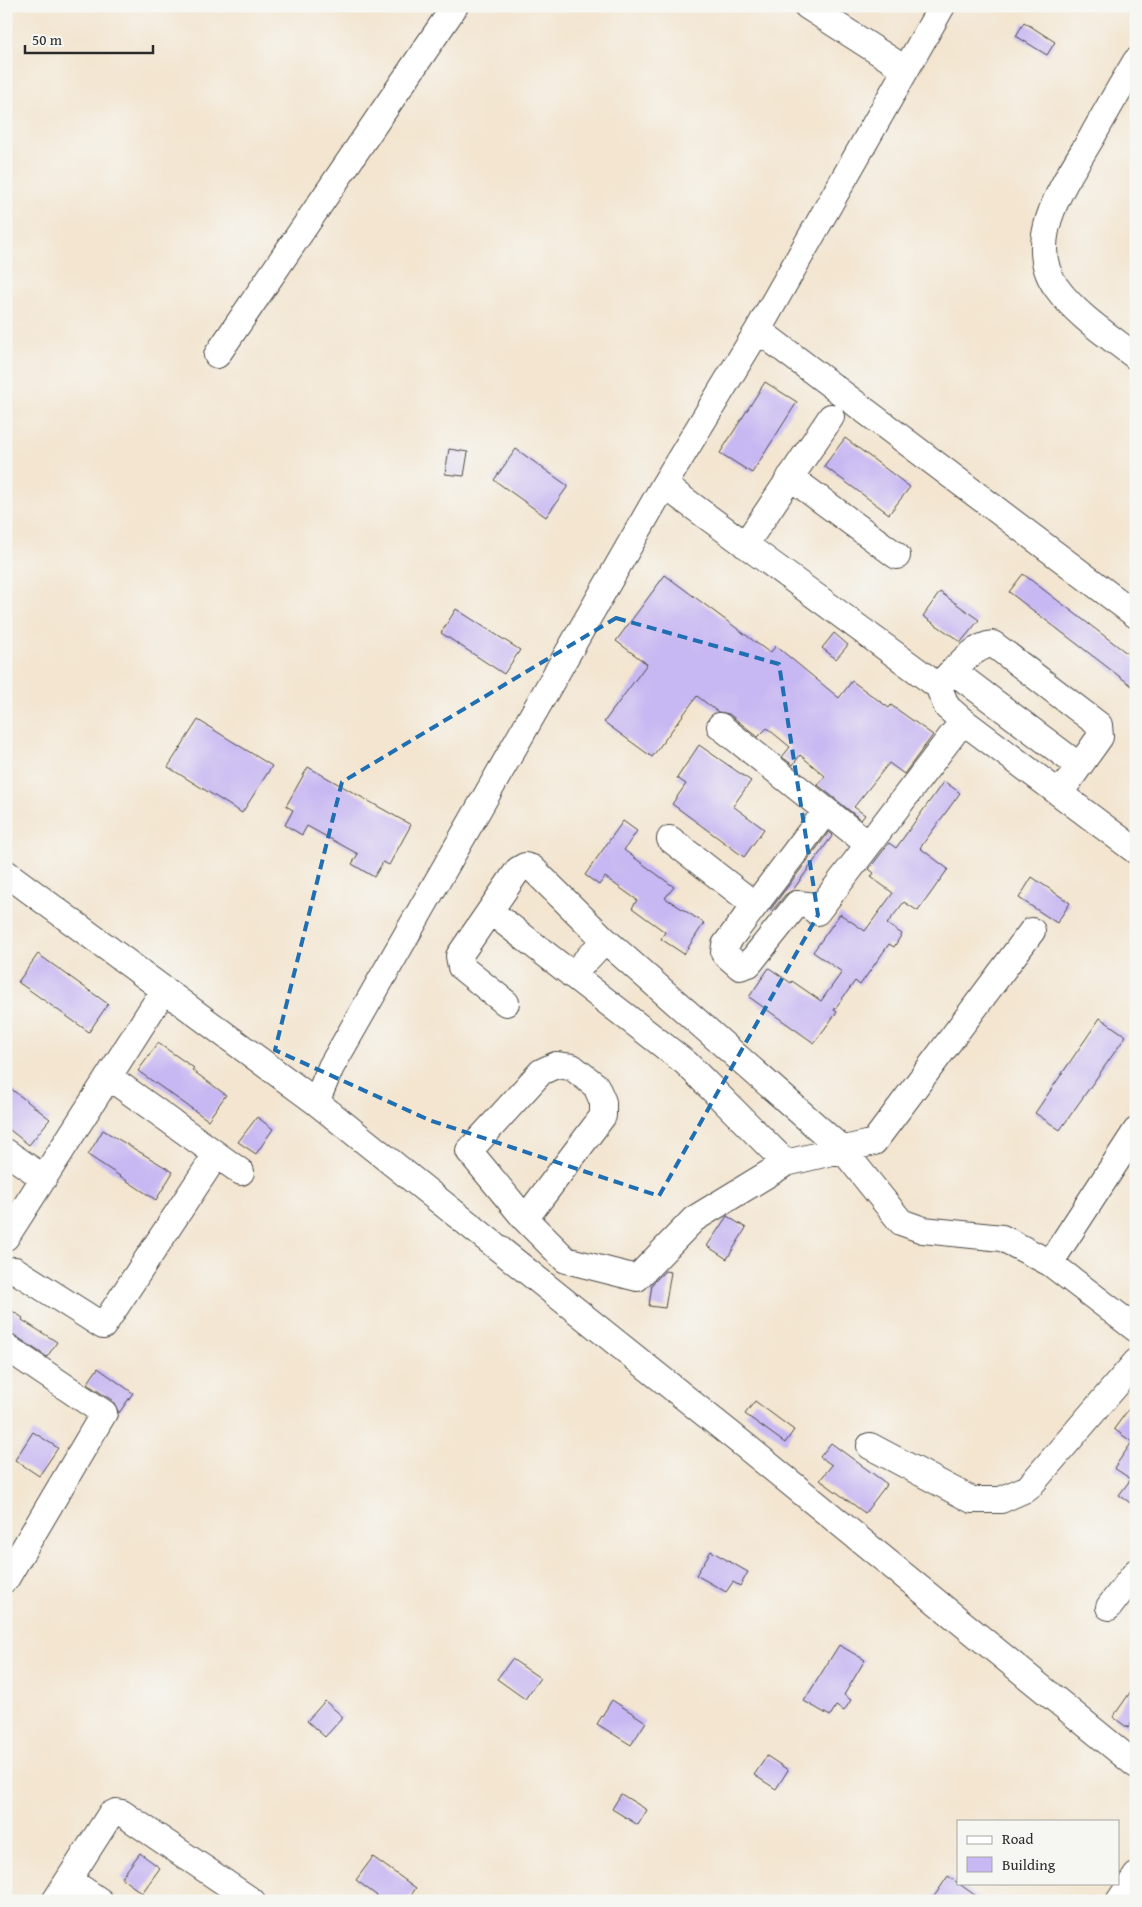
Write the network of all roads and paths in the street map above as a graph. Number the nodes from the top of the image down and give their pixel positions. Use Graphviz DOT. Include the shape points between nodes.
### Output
graph roads {
  1 [pos="455,6"];
  2 [pos="807,6"];
  3 [pos="942,6"];
  4 [pos="1136,61"];
  5 [pos="905,69"];
  6 [pos="758,330"];
  7 [pos="217,355"];
  8 [pos="1136,357"];
  9 [pos="831,417"];
  10 [pos="790,478"];
  11 [pos="664,485"];
  12 [pos="745,545"];
  13 [pos="897,556"];
  14 [pos="1136,615"];
  15 [pos="946,678"];
  16 [pos="963,721"];
  17 [pos="720,726"];
  18 [pos="1079,766"];
  19 [pos="1060,793"];
  20 [pos="826,811"];
  21 [pos="670,839"];
  22 [pos="868,844"];
  23 [pos="1136,851"];
  24 [pos="6,873"];
  25 [pos="755,905"];
  26 [pos="490,911"];
  27 [pos="1032,931"];
  28 [pos="605,940"];
  29 [pos="572,975"];
  30 [pos="164,990"];
  31 [pos="506,1003"];
  32 [pos="109,1077"];
  33 [pos="316,1102"];
  34 [pos="1136,1131"];
  35 [pos="843,1150"];
  36 [pos="6,1152"];
  37 [pos="216,1155"];
  38 [pos="786,1163"];
  39 [pos="241,1172"];
  40 [pos="44,1178"];
  41 [pos="526,1218"];
  42 [pos="6,1237"];
  43 [pos="1050,1263"];
  44 [pos="15,1270"];
  45 [pos="1134,1324"];
  46 [pos="6,1347"];
  47 [pos="1136,1362"];
  48 [pos="870,1446"];
  49 [pos="8,1572"];
  50 [pos="1136,1572"];
  51 [pos="1109,1607"];
  52 [pos="1136,1765"];
  53 [pos="1136,1876"];
  54 [pos="62,1890"];
  55 [pos="100,1901"];
  56 [pos="252,1901"];
  57 [pos="1119,1901"];
  1 -- 7 [label="street"];
  2 -- 5 [label="street"];
  3 -- 5 [label="street"];
  4 -- 8 [label="street" via="1057,196 1046,230 1044,260 1055,286 1083,315"];
  5 -- 6 [label="street"];
  6 -- 11 [label="street"];
  6 -- 14 [label="street"];
  9 -- 10 [label="street"];
  10 -- 12 [label="street"];
  10 -- 13 [label="street"];
  11 -- 12 [label="street"];
  11 -- 33 [label="street" via="332,1067"];
  12 -- 15 [label="street"];
  15 -- 16 [label="street" via="947,707"];
  15 -- 18 [label="street"];
  15 -- 18 [label="street" via="984,644 993,644 1099,725 1100,738"];
  16 -- 19 [label="street"];
  16 -- 22 [label="street"];
  17 -- 20 [label="street"];
  18 -- 19 [label="street"];
  19 -- 23 [label="street"];
  20 -- 22 [label="street"];
  20 -- 25 [label="street"];
  21 -- 25 [label="street"];
  22 -- 25 [label="street" via="817,912 808,905 797,904 750,964 740,967 724,953 724,945"];
  24 -- 30 [label="street"];
  26 -- 28 [label="street" via="518,870 525,866 532,868"];
  26 -- 29 [label="street"];
  26 -- 31 [label="street" via="459,956 461,967"];
  27 -- 35 [label="street" via="874,1142"];
  28 -- 29 [label="street"];
  28 -- 35 [label="street"];
  29 -- 38 [label="street" via="686,1063"];
  30 -- 32 [label="street"];
  30 -- 33 [label="street"];
  32 -- 37 [label="street"];
  32 -- 40 [label="street"];
  33 -- 52 [label="street"];
  34 -- 43 [label="street"];
  35 -- 38 [label="street"];
  35 -- 43 [label="street" via="902,1222 923,1230 1002,1238"];
  36 -- 40 [label="street"];
  37 -- 39 [label="street"];
  37 -- 44 [label="street" via="103,1326"];
  38 -- 41 [label="street" via="694,1219 637,1278 566,1260"];
  40 -- 42 [label="street"];
  41 -- 41 [label="street" via="469,1151 541,1072 556,1066 572,1067 596,1086 604,1102 603,1116"];
  43 -- 45 [label="street"];
  46 -- 49 [label="street" via="104,1413"];
  47 -- 48 [label="street" via="1028,1488 1001,1500 972,1500"];
  50 -- 51 [label="street"];
  53 -- 57 [label="street"];
  54 -- 55 [label="street"];
  54 -- 56 [label="street" via="110,1815 116,1812"];
}
